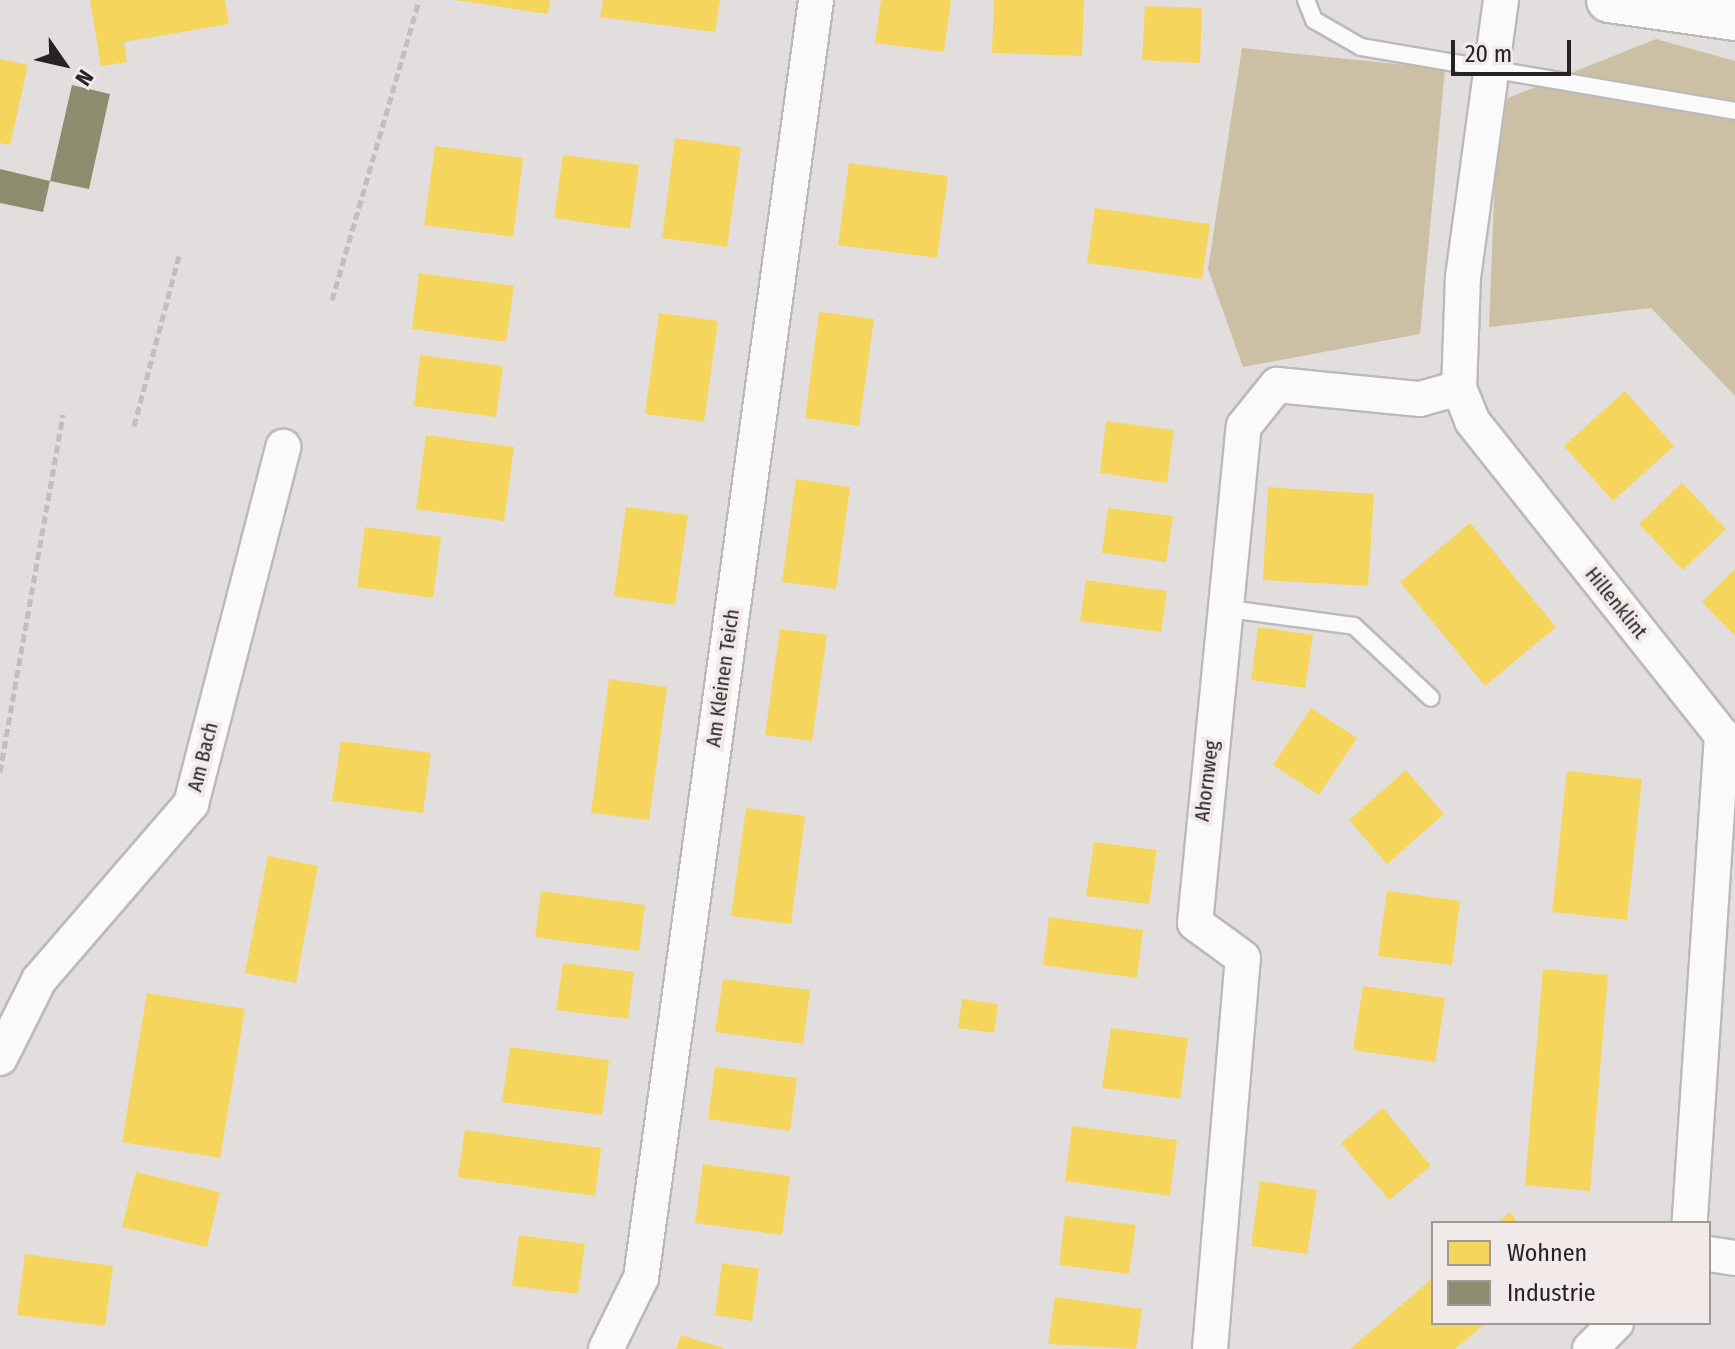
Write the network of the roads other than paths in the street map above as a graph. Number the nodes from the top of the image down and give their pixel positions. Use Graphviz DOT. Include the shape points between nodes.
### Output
graph roads {
  1 [pos="816,0"];
  2 [pos="1306,0"];
  3 [pos="1501,0"];
  4 [pos="1609,0"];
  5 [pos="1735,18"];
  6 [pos="1491,65"];
  7 [pos="1735,111"];
  8 [pos="1459,388"];
  9 [pos="283,447"];
  10 [pos="1229,609"];
  11 [pos="1431,698"];
  12 [pos="0,1058"];
  13 [pos="1690,1221"];
  14 [pos="1711,1254"];
  15 [pos="1735,1258"];
  16 [pos="1614,1325"];
  17 [pos="606,1349"];
  18 [pos="1210,1349"];
  19 [pos="1590,1349"];
  1 -- 17 [label="street, Am Kleinen Teich" via="641,1278"];
  2 -- 6 [label="lane" via="1314,20 1361,47"];
  3 -- 6 [label="street, Hillenklint"];
  4 -- 5 [label="street"];
  6 -- 7 [label="lane"];
  6 -- 8 [label="street, Hillenklint" via="1463,276"];
  8 -- 10 [label="street, Ahornweg" via="1420,399 1277,385 1244,426"];
  8 -- 13 [label="street, Hillenklint" via="1472,421 1722,735"];
  9 -- 12 [label="street, Am Bach" via="191,804 39,980"];
  10 -- 11 [label="lane" via="1354,626"];
  10 -- 18 [label="street, Ahornweg" via="1195,923 1243,958"];
  14 -- 15 [label="street"];
  16 -- 19 [label="street"];
}
